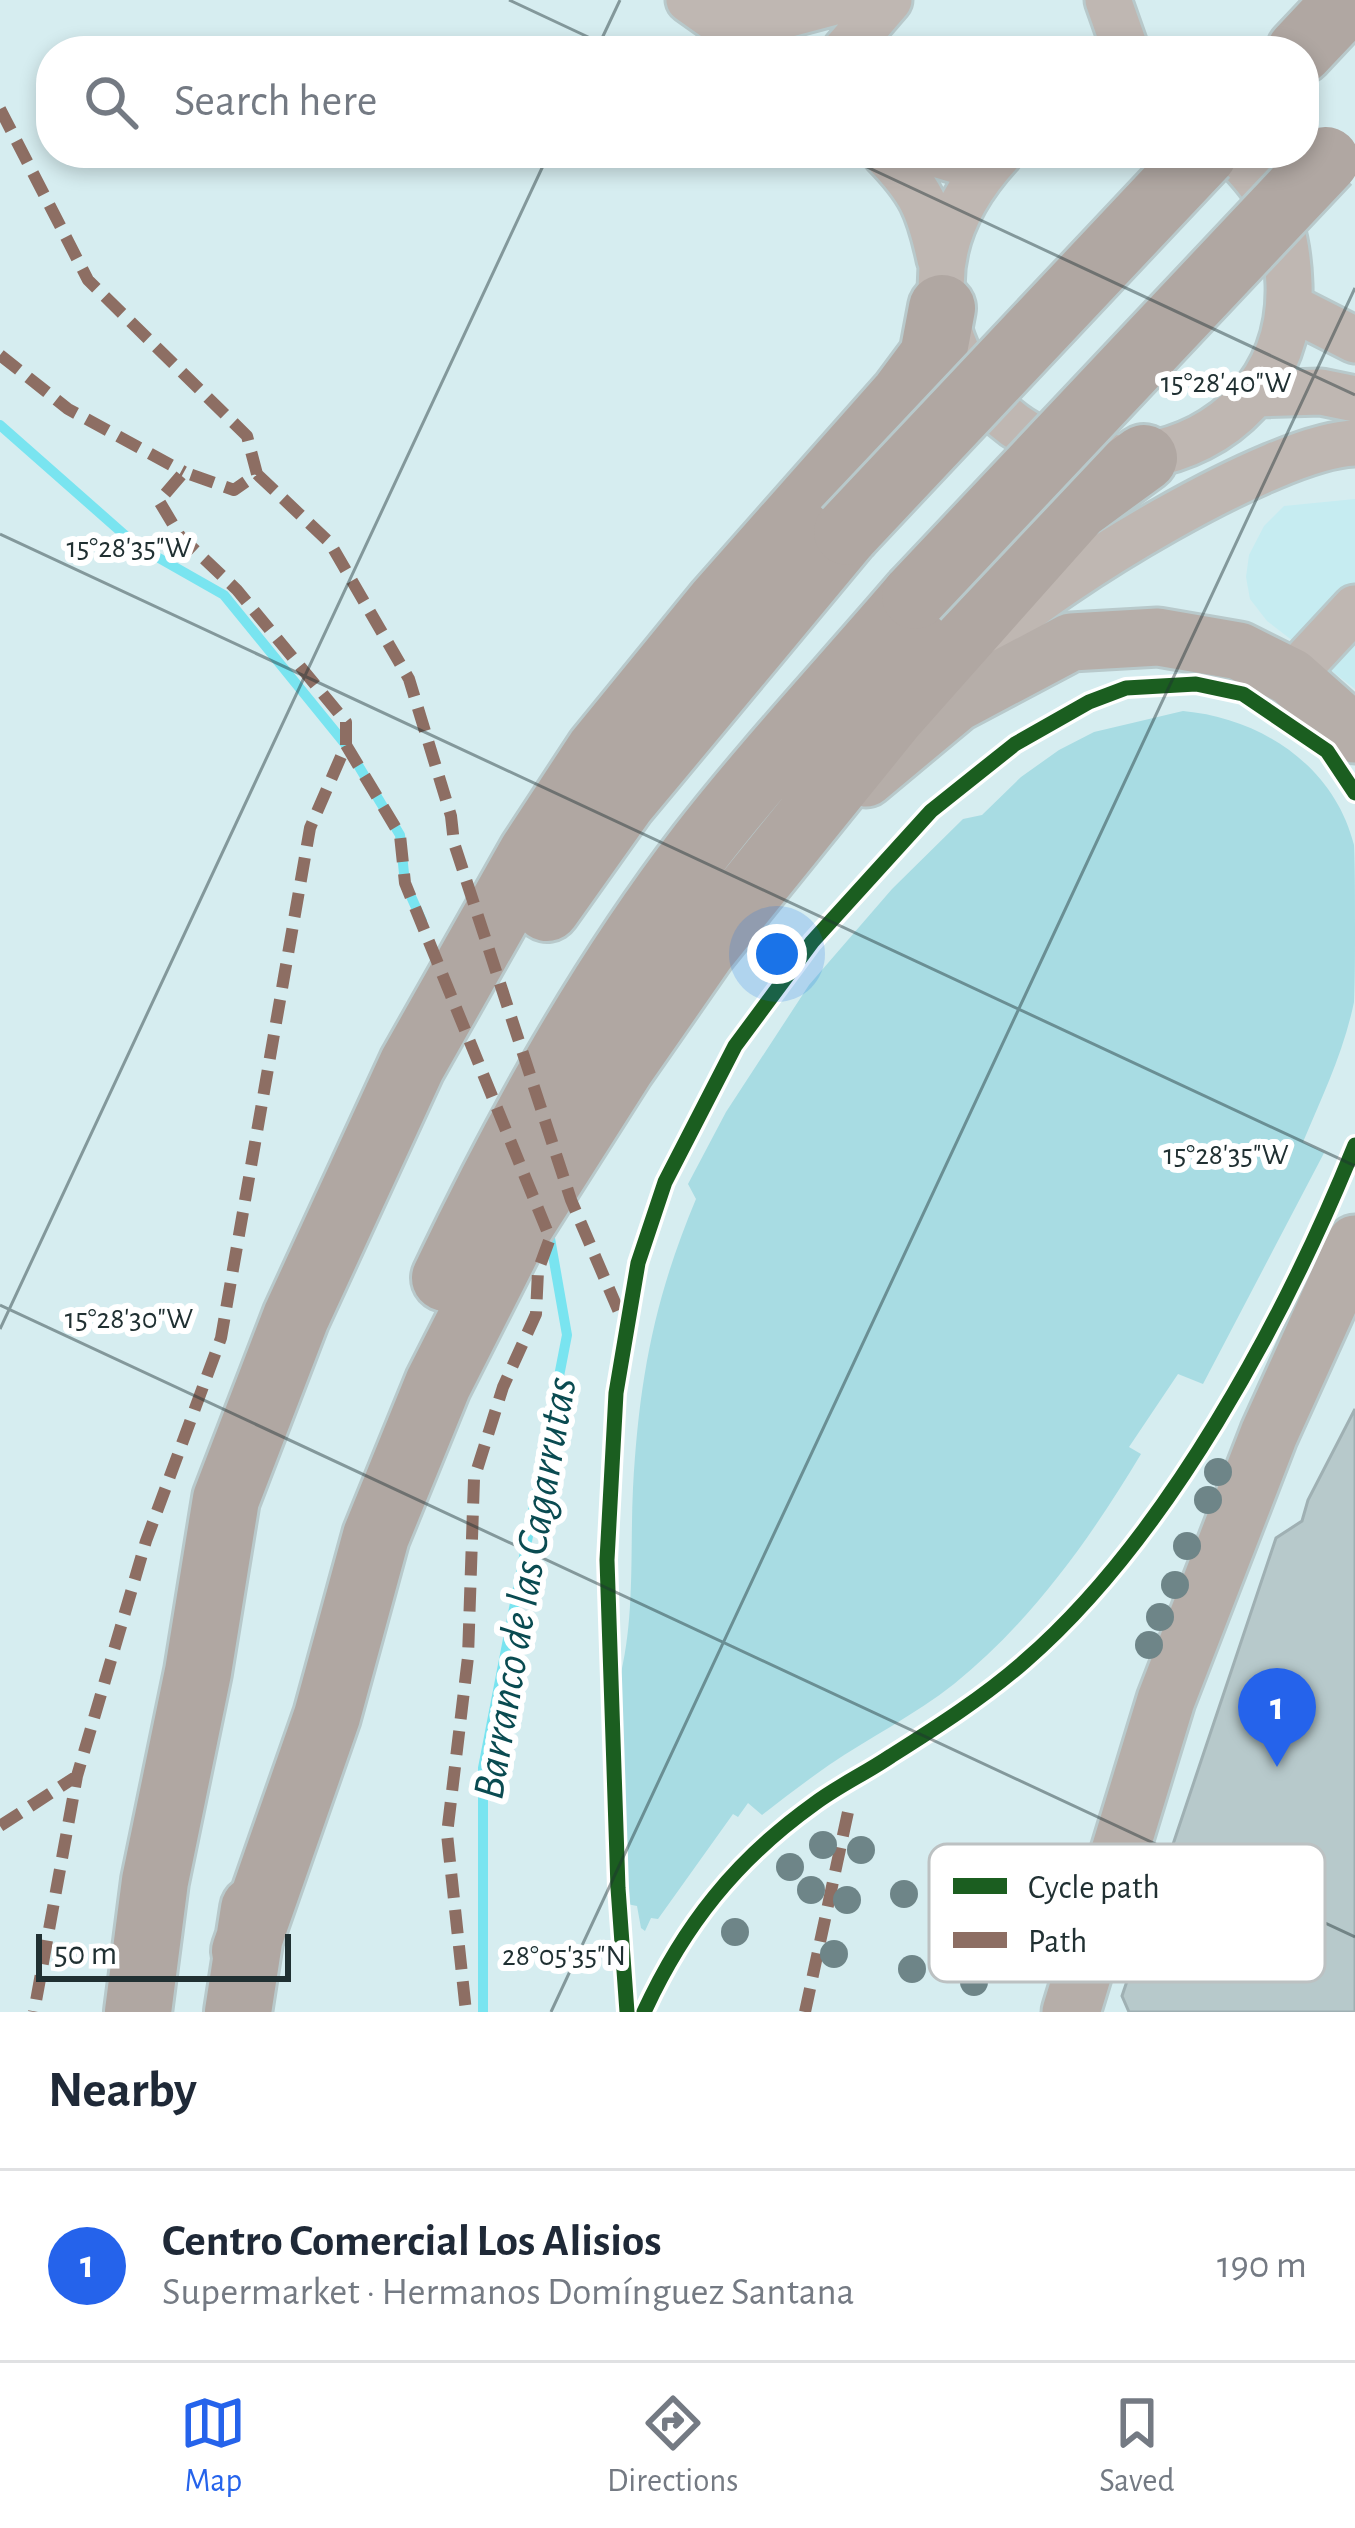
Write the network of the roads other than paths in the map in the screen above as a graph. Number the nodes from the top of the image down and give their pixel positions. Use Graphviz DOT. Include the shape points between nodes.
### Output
graph roads {
  1 [pos="842,0"];
  2 [pos="891,0"];
  3 [pos="1099,0"];
  4 [pos="1108,0"];
  5 [pos="1348,0"];
  6 [pos="705,11"];
  7 [pos="739,36"];
  8 [pos="859,36"];
  9 [pos="885,36"];
  10 [pos="1095,36"];
  11 [pos="1121,36"];
  12 [pos="1314,36"];
  13 [pos="1341,144"];
  14 [pos="1319,167"];
  15 [pos="900,168"];
  16 [pos="985,168"];
  17 [pos="1190,168"];
  18 [pos="1246,168"];
  19 [pos="1318,168"];
  20 [pos="942,286"];
  21 [pos="1290,307"];
  22 [pos="1355,340"];
  23 [pos="1253,394"];
  24 [pos="1355,399"];
  25 [pos="1355,443"];
  26 [pos="1144,458"];
  27 [pos="1332,644"];
  28 [pos="1355,734"];
  29 [pos="874,768"];
  30 [pos="704,949"];
  31 [pos="1352,1256"];
  32 [pos="198,1672"];
  33 [pos="1122,1844"];
  34 [pos="242,1982"];
  35 [pos="1080,1982"];
  36 [pos="138,2012"];
  37 [pos="1071,2012"];
  1 -- 6 [label="street" via="778,17"];
  2 -- 8 [label="street"];
  2 -- 9 [label="street"];
  3 -- 10 [label="street"];
  4 -- 11 [label="street"];
  5 -- 12 [label="highway"];
  6 -- 7 [label="street"];
  13 -- 14 [label="highway, bridge"];
  15 -- 20 [label="street" via="930,212"];
  16 -- 20 [label="street" via="952,221"];
  17 -- 32 [label="highway, bridge" via="847,532 623,801 528,934 428,1101 324,1316 262,1473"];
  18 -- 21 [label="street" via="1268,195 1288,249"];
  19 -- 34 [label="highway, bridge" via="915,596 701,846 506,1150 412,1349 351,1521 292,1718"];
  20 -- 26 [label="street" via="958,362 991,407 1035,441 1088,458"];
  20 -- 32 [label="highway" via="933,356 599,751 412,1065 296,1317 226,1499"];
  21 -- 22 [label="street"];
  21 -- 23 [label="street" via="1277,353"];
  23 -- 24 [label="street"];
  23 -- 26 [label="street" via="1186,446"];
  25 -- 29 [label="street" via="1259,471 1137,536 1015,616 947,680"];
  26 -- 30 [label="highway" via="1077,507 893,714"];
  27 -- 28 [label="main road"];
  27 -- 29 [label="main road" via="1239,651 1158,638 1071,642 956,703"];
  29 -- 30 [label="main road" via="781,879"];
  30 -- 34 [label="highway" via="511,1240 438,1384 376,1536"];
  31 -- 33 [label="main road" via="1269,1434 1166,1700"];
  32 -- 36 [label="highway" via="155,1881"];
  35 -- 37 [label="main road"];
}
